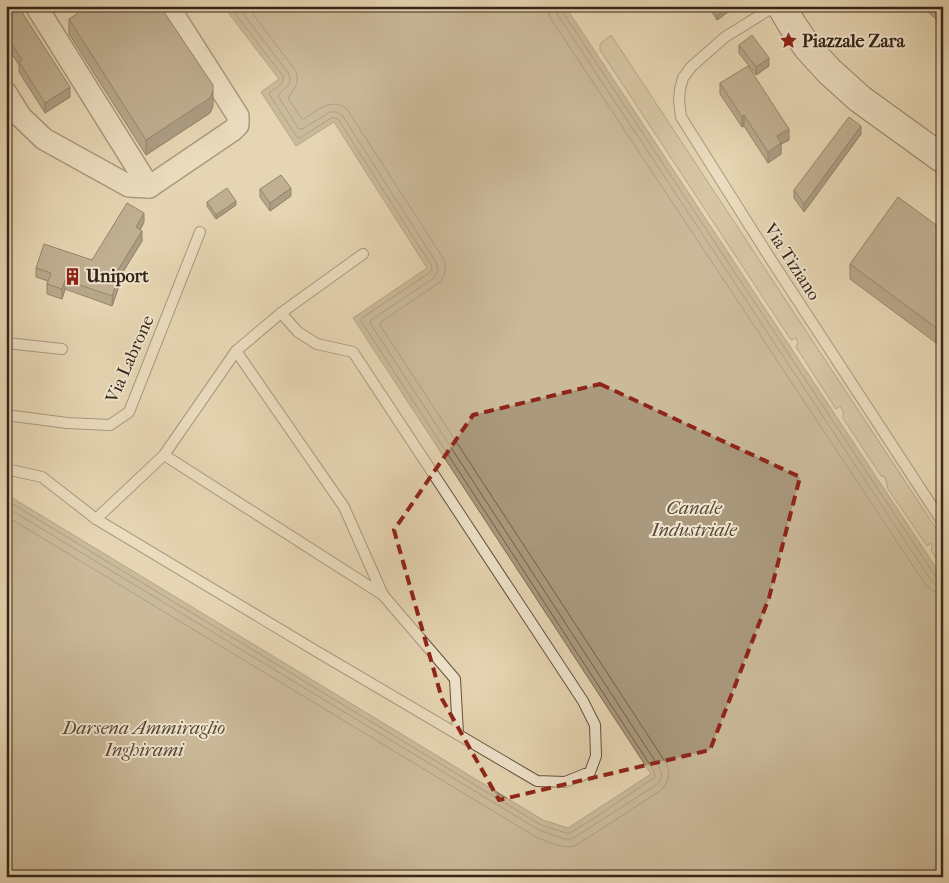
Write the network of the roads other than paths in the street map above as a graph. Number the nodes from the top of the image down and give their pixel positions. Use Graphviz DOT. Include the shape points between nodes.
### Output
graph roads {
  1 [pos="36,6"];
  2 [pos="168,6"];
  3 [pos="776,6"];
  4 [pos="781,6"];
  5 [pos="6,94"];
  6 [pos="943,159"];
  7 [pos="149,187"];
  8 [pos="200,232"];
  9 [pos="363,254"];
  10 [pos="281,313"];
  11 [pos="6,343"];
  12 [pos="62,349"];
  13 [pos="236,350"];
  14 [pos="6,416"];
  15 [pos="164,455"];
  16 [pos="6,468"];
  17 [pos="96,519"];
  18 [pos="943,523"];
  19 [pos="384,596"];
  20 [pos="458,734"];
  1 -- 7 [label="street"];
  2 -- 7 [label="street" via="238,116 238,125"];
  3 -- 18 [label="lane, Via Tiziano" via="726,37 691,67 680,89 681,117"];
  4 -- 6 [label="main road" via="808,48 829,72 860,99"];
  5 -- 7 [label="street" via="21,117 44,139 129,186"];
  8 -- 14 [label="lane, Via Labrone" via="128,412 110,425"];
  9 -- 10 [label="lane"];
  10 -- 13 [label="lane"];
  10 -- 20 [label="lane" via="298,332 317,344 353,352 583,701 595,725 596,756 590,772 565,782 537,781"];
  11 -- 12 [label="lane"];
  13 -- 15 [label="lane"];
  13 -- 19 [label="lane" via="344,507"];
  15 -- 17 [label="lane"];
  15 -- 19 [label="lane"];
  16 -- 17 [label="lane" via="42,477"];
  17 -- 20 [label="lane"];
  19 -- 20 [label="lane" via="455,679"];
}
